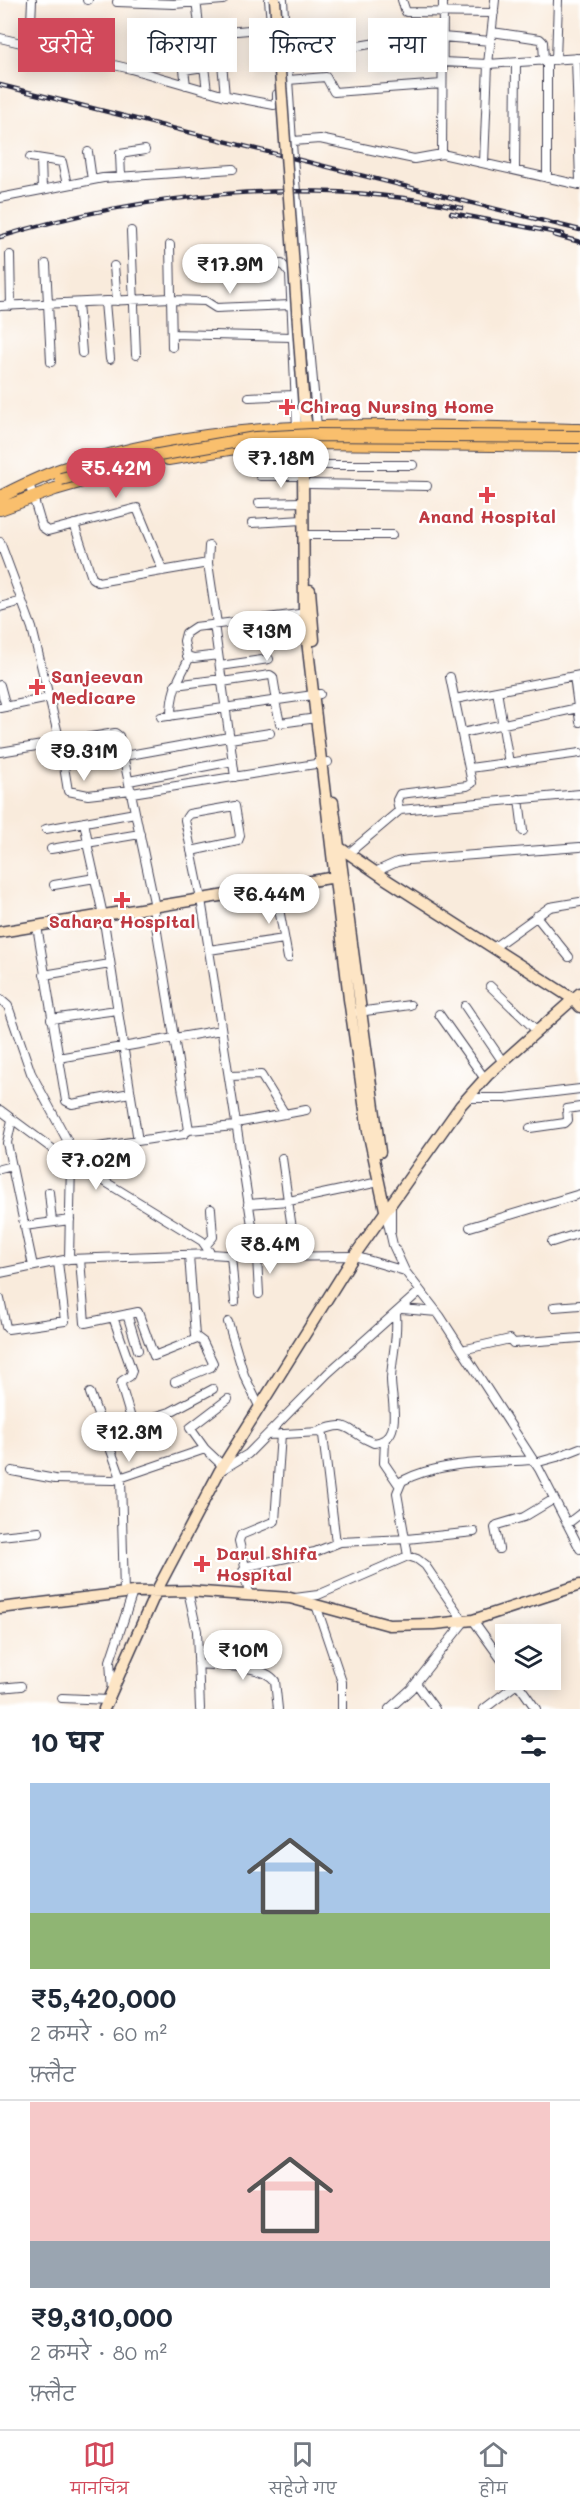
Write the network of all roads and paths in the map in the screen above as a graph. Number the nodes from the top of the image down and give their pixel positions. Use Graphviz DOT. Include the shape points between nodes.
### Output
graph roads {
  1 [pos="32,0"];
  2 [pos="223,0"];
  3 [pos="269,0"];
  4 [pos="275,0"];
  5 [pos="283,0"];
  6 [pos="402,0"];
  7 [pos="442,0"];
  8 [pos="495,0"];
  9 [pos="558,0"];
  10 [pos="196,1"];
  11 [pos="117,2"];
  12 [pos="148,2"];
  13 [pos="442,11"];
  14 [pos="494,14"];
  15 [pos="31,18"];
  16 [pos="199,18"];
  17 [pos="271,18"];
  18 [pos="284,18"];
  19 [pos="442,18"];
  20 [pos="492,32"];
  21 [pos="447,37"];
  22 [pos="0,38"];
  23 [pos="491,41"];
  24 [pos="18,42"];
  25 [pos="578,58"];
  26 [pos="549,61"];
  27 [pos="447,62"];
  28 [pos="516,63"];
  29 [pos="488,64"];
  30 [pos="115,65"];
  31 [pos="184,72"];
  32 [pos="205,72"];
  33 [pos="223,72"];
  34 [pos="275,72"];
  35 [pos="288,72"];
  36 [pos="442,72"];
  37 [pos="288,80"];
  38 [pos="442,84"];
  39 [pos="186,85"];
  40 [pos="207,91"];
  41 [pos="225,96"];
  42 [pos="293,141"];
  43 [pos="145,150"];
  44 [pos="88,152"];
  45 [pos="442,154"];
  46 [pos="30,157"];
  47 [pos="41,159"];
  48 [pos="484,163"];
  49 [pos="233,169"];
  50 [pos="514,170"];
  51 [pos="121,177"];
  52 [pos="547,178"];
  53 [pos="92,180"];
  54 [pos="580,183"];
  55 [pos="67,185"];
  56 [pos="42,190"];
  57 [pos="0,198"];
  58 [pos="131,231"];
  59 [pos="170,245"];
  60 [pos="10,255"];
  61 [pos="46,264"];
  62 [pos="114,266"];
  63 [pos="220,267"];
  64 [pos="171,299"];
  65 [pos="134,300"];
  66 [pos="117,301"];
  67 [pos="105,302"];
  68 [pos="78,303"];
  69 [pos="47,305"];
  70 [pos="291,305"];
  71 [pos="0,306"];
  72 [pos="11,306"];
  73 [pos="172,334"];
  74 [pos="292,337"];
  75 [pos="172,346"];
  76 [pos="82,353"];
  77 [pos="136,355"];
  78 [pos="110,359"];
  79 [pos="51,362"];
  80 [pos="294,395"];
  81 [pos="249,397"];
  82 [pos="307,427"];
  83 [pos="580,430"];
  84 [pos="580,437"];
  85 [pos="306,446"];
  86 [pos="580,446"];
  87 [pos="310,465"];
  88 [pos="413,465"];
  89 [pos="260,476"];
  90 [pos="57,480"];
  91 [pos="306,480"];
  92 [pos="34,481"];
  93 [pos="427,486"];
  94 [pos="39,494"];
  95 [pos="0,497"];
  96 [pos="303,502"];
  97 [pos="259,503"];
  98 [pos="0,509"];
  99 [pos="303,520"];
  100 [pos="252,523"];
  101 [pos="74,524"];
  102 [pos="309,535"];
  103 [pos="392,535"];
  104 [pos="0,542"];
  105 [pos="209,546"];
  106 [pos="306,551"];
  107 [pos="208,563"];
  108 [pos="163,571"];
  109 [pos="22,601"];
  110 [pos="0,607"];
  111 [pos="307,613"];
  112 [pos="215,624"];
  113 [pos="218,655"];
  114 [pos="190,657"];
  115 [pos="269,659"];
  116 [pos="220,666"];
  117 [pos="577,676"];
  118 [pos="450,677"];
  119 [pos="222,681"];
  120 [pos="0,685"];
  121 [pos="175,685"];
  122 [pos="497,691"];
  123 [pos="317,695"];
  124 [pos="49,698"];
  125 [pos="455,699"];
  126 [pos="276,701"];
  127 [pos="3,707"];
  128 [pos="225,708"];
  129 [pos="578,708"];
  130 [pos="171,716"];
  131 [pos="161,717"];
  132 [pos="317,718"];
  133 [pos="580,722"];
  134 [pos="503,725"];
  135 [pos="270,733"];
  136 [pos="462,733"];
  137 [pos="230,738"];
  138 [pos="60,742"];
  139 [pos="0,752"];
  140 [pos="580,753"];
  141 [pos="124,756"];
  142 [pos="233,761"];
  143 [pos="325,762"];
  144 [pos="509,763"];
  145 [pos="470,768"];
  146 [pos="235,777"];
  147 [pos="129,781"];
  148 [pos="131,792"];
  149 [pos="580,794"];
  150 [pos="519,799"];
  151 [pos="399,811"];
  152 [pos="135,813"];
  153 [pos="84,822"];
  154 [pos="46,829"];
  155 [pos="523,831"];
  156 [pos="140,834"];
  157 [pos="88,843"];
  158 [pos="335,844"];
  159 [pos="580,847"];
  160 [pos="51,849"];
  161 [pos="191,851"];
  162 [pos="349,853"];
  163 [pos="375,872"];
  164 [pos="338,877"];
  165 [pos="95,878"];
  166 [pos="54,885"];
  167 [pos="275,887"];
  168 [pos="201,899"];
  169 [pos="580,902"];
  170 [pos="154,907"];
  171 [pos="103,915"];
  172 [pos="536,916"];
  173 [pos="37,926"];
  174 [pos="0,932"];
  175 [pos="285,939"];
  176 [pos="494,948"];
  177 [pos="209,950"];
  178 [pos="569,957"];
  179 [pos="288,958"];
  180 [pos="110,964"];
  181 [pos="44,975"];
  182 [pos="490,986"];
  183 [pos="0,999"];
  184 [pos="578,1000"];
  185 [pos="410,1005"];
  186 [pos="465,1006"];
  187 [pos="117,1010"];
  188 [pos="356,1012"];
  189 [pos="439,1014"];
  190 [pos="51,1019"];
  191 [pos="221,1030"];
  192 [pos="537,1031"];
  193 [pos="174,1038"];
  194 [pos="123,1047"];
  195 [pos="58,1058"];
  196 [pos="503,1062"];
  197 [pos="229,1076"];
  198 [pos="485,1079"];
  199 [pos="580,1089"];
  200 [pos="130,1094"];
  201 [pos="468,1098"];
  202 [pos="580,1107"];
  203 [pos="0,1110"];
  204 [pos="306,1110"];
  205 [pos="285,1114"];
  206 [pos="12,1120"];
  207 [pos="236,1124"];
  208 [pos="530,1128"];
  209 [pos="189,1130"];
  210 [pos="3,1137"];
  211 [pos="138,1141"];
  212 [pos="73,1151"];
  213 [pos="58,1153"];
  214 [pos="282,1158"];
  215 [pos="71,1161"];
  216 [pos="12,1166"];
  217 [pos="0,1169"];
  218 [pos="379,1182"];
  219 [pos="49,1192"];
  220 [pos="580,1194"];
  221 [pos="289,1201"];
  222 [pos="249,1204"];
  223 [pos="388,1205"];
  224 [pos="211,1209"];
  225 [pos="70,1220"];
  226 [pos="52,1222"];
  227 [pos="24,1226"];
  228 [pos="470,1227"];
  229 [pos="580,1233"];
  230 [pos="552,1242"];
  231 [pos="206,1245"];
  232 [pos="211,1254"];
  233 [pos="189,1255"];
  234 [pos="231,1255"];
  235 [pos="354,1256"];
  236 [pos="257,1257"];
  237 [pos="296,1257"];
  238 [pos="69,1259"];
  239 [pos="80,1259"];
  240 [pos="58,1262"];
  241 [pos="33,1266"];
  242 [pos="405,1271"];
  243 [pos="0,1273"];
  244 [pos="420,1291"];
  245 [pos="259,1294"];
  246 [pos="0,1299"];
  247 [pos="235,1302"];
  248 [pos="580,1305"];
  249 [pos="554,1307"];
  250 [pos="399,1312"];
  251 [pos="437,1312"];
  252 [pos="127,1314"];
  253 [pos="113,1317"];
  254 [pos="228,1322"];
  255 [pos="580,1338"];
  256 [pos="197,1339"];
  257 [pos="138,1350"];
  258 [pos="462,1350"];
  259 [pos="175,1382"];
  260 [pos="213,1389"];
  261 [pos="90,1393"];
  262 [pos="228,1399"];
  263 [pos="259,1407"];
  264 [pos="133,1425"];
  265 [pos="105,1432"];
  266 [pos="317,1432"];
  267 [pos="281,1434"];
  268 [pos="267,1435"];
  269 [pos="385,1439"];
  270 [pos="580,1448"];
  271 [pos="205,1449"];
  272 [pos="534,1461"];
  273 [pos="221,1469"];
  274 [pos="12,1471"];
  275 [pos="121,1478"];
  276 [pos="399,1485"];
  277 [pos="554,1498"];
  278 [pos="580,1514"];
  279 [pos="567,1524"];
  280 [pos="474,1532"];
  281 [pos="39,1533"];
  282 [pos="0,1536"];
  283 [pos="405,1539"];
  284 [pos="336,1543"];
  285 [pos="499,1549"];
  286 [pos="580,1549"];
  287 [pos="408,1556"];
  288 [pos="245,1567"];
  289 [pos="580,1585"];
  290 [pos="156,1592"];
  291 [pos="188,1592"];
  292 [pos="129,1593"];
  293 [pos="250,1596"];
  294 [pos="290,1598"];
  295 [pos="316,1605"];
  296 [pos="0,1608"];
  297 [pos="469,1621"];
  298 [pos="495,1653"];
  299 [pos="198,1664"];
  300 [pos="416,1683"];
  301 [pos="21,1686"];
  302 [pos="0,1688"];
  303 [pos="507,1690"];
  304 [pos="523,1690"];
  305 [pos="62,1698"];
  306 [pos="108,1700"];
  307 [pos="200,1709"];
  308 [pos="278,1709"];
  309 [pos="342,1709"];
  310 [pos="389,1709"];
  311 [pos="435,1709"];
  312 [pos="484,1709"];
  313 [pos="536,1709"];
  1 -- 15 [label="street"];
  2 -- 10 [label="street"];
  3 -- 17 [label="street"];
  4 -- 82 [label="main road, bridge"];
  5 -- 18 [label="street"];
  6 -- 13 [label="street" via="406,12"];
  7 -- 13 [label="street"];
  8 -- 14 [label="street"];
  9 -- 26 [label="street"];
  10 -- 12 [label="street"];
  10 -- 16 [label="street"];
  11 -- 12 [label="street"];
  13 -- 14 [label="street"];
  13 -- 19 [label="street"];
  14 -- 20 [label="street"];
  20 -- 23 [label="street"];
  20 -- 26 [label="street" via="540,39"];
  21 -- 23 [label="street"];
  22 -- 24 [label="street"];
  23 -- 29 [label="street"];
  25 -- 26 [label="street"];
  25 -- 54 [label="street"];
  26 -- 28 [label="street"];
  26 -- 52 [label="street"];
  27 -- 29 [label="street"];
  28 -- 29 [label="street"];
  28 -- 50 [label="street"];
  29 -- 48 [label="street"];
  30 -- 39 [label="street"];
  31 -- 39 [label="street"];
  32 -- 40 [label="street"];
  33 -- 41 [label="street"];
  34 -- 41 [label="street" via="277,103"];
  35 -- 37 [label="street"];
  36 -- 38 [label="street"];
  37 -- 38 [label="street" via="326,77 334,92"];
  37 -- 42 [label="street"];
  38 -- 45 [label="street"];
  39 -- 40 [label="street"];
  40 -- 41 [label="street"];
  42 -- 45 [label="street" via="320,139 414,159"];
  42 -- 82 [label="street"];
  43 -- 51 [label="street" via="120,154"];
  44 -- 53 [label="street"];
  45 -- 48 [label="street"];
  46 -- 47 [label="street"];
  47 -- 55 [label="street" via="62,162"];
  47 -- 56 [label="street"];
  48 -- 50 [label="street"];
  49 -- 51 [label="street"];
  50 -- 52 [label="street"];
  51 -- 53 [label="street"];
  52 -- 54 [label="street"];
  53 -- 55 [label="street"];
  55 -- 56 [label="street"];
  56 -- 57 [label="street"];
  58 -- 65 [label="street"];
  59 -- 64 [label="street"];
  60 -- 72 [label="street"];
  61 -- 69 [label="street"];
  62 -- 66 [label="street"];
  63 -- 70 [label="street" via="285,266 290,274"];
  64 -- 65 [label="street"];
  64 -- 70 [label="street" via="205,301 216,308"];
  64 -- 73 [label="street"];
  65 -- 66 [label="street"];
  65 -- 77 [label="street"];
  66 -- 67 [label="street"];
  67 -- 68 [label="street"];
  67 -- 78 [label="street"];
  68 -- 69 [label="street"];
  68 -- 76 [label="street"];
  69 -- 72 [label="street"];
  69 -- 79 [label="street"];
  70 -- 74 [label="street"];
  71 -- 72 [label="street"];
  73 -- 74 [label="street"];
  73 -- 75 [label="street"];
  74 -- 80 [label="street"];
  80 -- 81 [label="street"];
  80 -- 82 [label="street"];
  82 -- 83 [label="main road"];
  82 -- 85 [label="main road"];
  82 -- 92 [label="main road" via="160,443 110,454"];
  84 -- 90 [label="main road, bridge" via="255,438 147,457"];
  85 -- 86 [label="main road"];
  85 -- 87 [label="main road"];
  85 -- 91 [label="main road"];
  85 -- 94 [label="main road" via="241,447 146,463"];
  87 -- 88 [label="street"];
  87 -- 91 [label="main road"];
  89 -- 91 [label="street"];
  90 -- 92 [label="main road"];
  90 -- 94 [label="main road"];
  91 -- 93 [label="street"];
  91 -- 96 [label="main road"];
  91 -- 102 [label="main road"];
  92 -- 94 [label="street"];
  92 -- 95 [label="main road"];
  94 -- 98 [label="main road"];
  94 -- 101 [label="street" via="42,526 46,530"];
  96 -- 97 [label="street"];
  96 -- 99 [label="main road"];
  99 -- 100 [label="street"];
  99 -- 106 [label="main road"];
  101 -- 108 [label="street" via="94,580 103,583"];
  101 -- 108 [label="street" via="136,508"];
  102 -- 103 [label="street"];
  102 -- 106 [label="main road"];
  104 -- 109 [label="street"];
  105 -- 107 [label="street"];
  106 -- 111 [label="main road"];
  107 -- 108 [label="street"];
  107 -- 112 [label="street"];
  109 -- 110 [label="street"];
  109 -- 124 [label="street"];
  111 -- 112 [label="street"];
  111 -- 123 [label="main road"];
  112 -- 113 [label="street"];
  112 -- 114 [label="street" via="195,627 186,633 185,652"];
  113 -- 114 [label="street"];
  113 -- 116 [label="street"];
  114 -- 121 [label="street"];
  115 -- 116 [label="street"];
  116 -- 119 [label="street"];
  117 -- 122 [label="street"];
  117 -- 129 [label="street"];
  118 -- 125 [label="street"];
  119 -- 121 [label="street"];
  119 -- 126 [label="street" via="270,675"];
  119 -- 128 [label="street"];
  120 -- 127 [label="street"];
  121 -- 130 [label="street"];
  122 -- 125 [label="street"];
  122 -- 134 [label="street"];
  123 -- 126 [label="street"];
  123 -- 132 [label="main road"];
  123 -- 143 [label="main road"];
  124 -- 127 [label="street"];
  124 -- 138 [label="street"];
  125 -- 136 [label="street"];
  126 -- 128 [label="street"];
  126 -- 132 [label="street" via="280,723"];
  128 -- 130 [label="street"];
  128 -- 137 [label="street"];
  129 -- 133 [label="street"];
  129 -- 134 [label="street"];
  130 -- 131 [label="street"];
  132 -- 143 [label="main road"];
  134 -- 136 [label="street"];
  134 -- 144 [label="street"];
  135 -- 137 [label="street"];
  136 -- 145 [label="street"];
  137 -- 141 [label="street"];
  137 -- 142 [label="street"];
  138 -- 139 [label="street"];
  138 -- 141 [label="street" via="115,733"];
  138 -- 148 [label="street" via="70,792"];
  140 -- 144 [label="street"];
  141 -- 147 [label="street"];
  142 -- 146 [label="street"];
  142 -- 147 [label="street"];
  143 -- 146 [label="street"];
  143 -- 158 [label="main road"];
  144 -- 145 [label="street"];
  145 -- 151 [label="street" via="472,779 467,786 400,794"];
  146 -- 148 [label="street"];
  147 -- 148 [label="street"];
  148 -- 152 [label="street"];
  149 -- 150 [label="street"];
  150 -- 151 [label="street"];
  150 -- 155 [label="street"];
  151 -- 162 [label="street"];
  152 -- 153 [label="street"];
  152 -- 156 [label="street"];
  153 -- 154 [label="street"];
  153 -- 157 [label="street"];
  156 -- 157 [label="street"];
  156 -- 170 [label="street"];
  157 -- 160 [label="street"];
  157 -- 165 [label="street"];
  158 -- 162 [label="main road"];
  158 -- 164 [label="main road"];
  159 -- 163 [label="street" via="408,860"];
  161 -- 161 [label="street" via="238,841 235,806 187,815"];
  161 -- 168 [label="street"];
  162 -- 163 [label="main road"];
  163 -- 176 [label="main road"];
  164 -- 167 [label="main road"];
  164 -- 188 [label="main road"];
  165 -- 166 [label="street"];
  165 -- 171 [label="street"];
  167 -- 168 [label="main road"];
  167 -- 175 [label="street"];
  168 -- 170 [label="main road"];
  168 -- 177 [label="street"];
  169 -- 172 [label="street" via="550,907"];
  170 -- 171 [label="main road"];
  170 -- 193 [label="street"];
  171 -- 173 [label="main road"];
  171 -- 180 [label="street"];
  172 -- 176 [label="street"];
  172 -- 178 [label="street"];
  173 -- 174 [label="main road"];
  173 -- 181 [label="street"];
  175 -- 177 [label="street"];
  175 -- 179 [label="street"];
  176 -- 184 [label="main road"];
  177 -- 191 [label="street"];
  180 -- 181 [label="street"];
  180 -- 187 [label="street"];
  181 -- 190 [label="street"];
  182 -- 192 [label="street"];
  183 -- 212 [label="street" via="8,1006 30,1073"];
  184 -- 192 [label="main road"];
  185 -- 188 [label="street"];
  186 -- 196 [label="street"];
  187 -- 190 [label="street"];
  187 -- 194 [label="street"];
  188 -- 218 [label="main road" via="368,1131"];
  188 -- 223 [label="main road"];
  189 -- 198 [label="street"];
  190 -- 195 [label="street"];
  191 -- 193 [label="street"];
  191 -- 197 [label="street"];
  192 -- 196 [label="main road"];
  193 -- 194 [label="street"];
  193 -- 209 [label="street"];
  194 -- 195 [label="street"];
  194 -- 200 [label="street"];
  195 -- 200 [label="street" via="68,1103"];
  196 -- 198 [label="main road"];
  197 -- 205 [label="street" via="261,1075"];
  197 -- 207 [label="street"];
  198 -- 201 [label="main road"];
  199 -- 201 [label="street"];
  200 -- 211 [label="street"];
  201 -- 223 [label="main road"];
  202 -- 208 [label="street" via="567,1109 567,1122"];
  203 -- 206 [label="street"];
  204 -- 205 [label="street"];
  205 -- 207 [label="street"];
  206 -- 210 [label="street"];
  206 -- 213 [label="street"];
  207 -- 209 [label="street"];
  207 -- 222 [label="street"];
  209 -- 211 [label="street"];
  210 -- 216 [label="street"];
  211 -- 212 [label="street"];
  212 -- 213 [label="street"];
  213 -- 215 [label="street"];
  214 -- 221 [label="street"];
  215 -- 225 [label="street"];
  215 -- 231 [label="street"];
  216 -- 217 [label="street"];
  216 -- 227 [label="street"];
  218 -- 221 [label="street"];
  218 -- 223 [label="main road"];
  219 -- 226 [label="street"];
  220 -- 228 [label="street"];
  221 -- 222 [label="street"];
  221 -- 237 [label="street"];
  222 -- 236 [label="street"];
  223 -- 235 [label="main road"];
  223 -- 242 [label="street" via="393,1245"];
  224 -- 231 [label="street" via="213,1237"];
  225 -- 226 [label="street"];
  225 -- 238 [label="street"];
  226 -- 227 [label="street"];
  227 -- 241 [label="street"];
  229 -- 230 [label="street"];
  231 -- 232 [label="street"];
  232 -- 233 [label="street"];
  232 -- 234 [label="street"];
  233 -- 239 [label="street"];
  233 -- 256 [label="street"];
  234 -- 236 [label="street"];
  234 -- 247 [label="street"];
  235 -- 237 [label="street"];
  235 -- 242 [label="street"];
  235 -- 263 [label="main road"];
  236 -- 237 [label="street"];
  236 -- 245 [label="street"];
  238 -- 239 [label="street"];
  238 -- 240 [label="street"];
  239 -- 253 [label="street" via="85,1323"];
  240 -- 241 [label="street"];
  240 -- 246 [label="street" via="65,1321 8,1329"];
  241 -- 243 [label="street"];
  242 -- 244 [label="street"];
  244 -- 250 [label="street"];
  244 -- 251 [label="street"];
  248 -- 249 [label="street"];
  250 -- 251 [label="street"];
  250 -- 268 [label="street" via="328,1373"];
  250 -- 269 [label="street" via="391,1383 392,1429"];
  251 -- 258 [label="street"];
  252 -- 253 [label="street"];
  252 -- 256 [label="street" via="139,1313 154,1356"];
  252 -- 257 [label="street"];
  253 -- 264 [label="street" via="132,1371 121,1385"];
  254 -- 263 [label="street" via="244,1375"];
  255 -- 258 [label="street" via="513,1343 510,1339"];
  256 -- 259 [label="street" via="203,1342 213,1365"];
  258 -- 272 [label="street"];
  260 -- 264 [label="street" via="182,1407"];
  261 -- 265 [label="street"];
  262 -- 271 [label="street" via="190,1428"];
  263 -- 273 [label="main road"];
  264 -- 265 [label="street"];
  265 -- 275 [label="street"];
  266 -- 267 [label="street"];
  266 -- 269 [label="street" via="339,1425 374,1443"];
  266 -- 284 [label="street" via="324,1437"];
  267 -- 268 [label="street"];
  267 -- 288 [label="street" via="275,1521 241,1535"];
  268 -- 273 [label="street" via="248,1454"];
  269 -- 276 [label="street" via="384,1463"];
  270 -- 272 [label="street"];
  271 -- 273 [label="street"];
  271 -- 275 [label="street"];
  272 -- 276 [label="street" via="459,1466 421,1473"];
  272 -- 277 [label="street"];
  273 -- 290 [label="main road"];
  274 -- 275 [label="street" via="55,1479"];
  275 -- 292 [label="street"];
  276 -- 283 [label="street"];
  277 -- 279 [label="street"];
  277 -- 285 [label="street" via="524,1517 496,1526"];
  278 -- 279 [label="street"];
  279 -- 286 [label="street"];
  280 -- 283 [label="street"];
  281 -- 282 [label="street"];
  283 -- 284 [label="street"];
  283 -- 287 [label="street"];
  284 -- 288 [label="street" via="315,1552"];
  287 -- 294 [label="street" via="318,1595"];
  287 -- 297 [label="street" via="425,1565"];
  288 -- 293 [label="street"];
  289 -- 297 [label="main road"];
  290 -- 291 [label="main road"];
  290 -- 292 [label="main road"];
  290 -- 306 [label="main road"];
  291 -- 293 [label="main road"];
  291 -- 299 [label="street" via="197,1631"];
  292 -- 296 [label="main road"];
  292 -- 306 [label="street" via="110,1661"];
  293 -- 294 [label="main road"];
  294 -- 295 [label="main road"];
  295 -- 297 [label="main road" via="389,1625"];
  295 -- 309 [label="street" via="342,1682"];
  297 -- 298 [label="street"];
  297 -- 300 [label="street"];
  299 -- 307 [label="street"];
  299 -- 308 [label="street" via="268,1673 275,1681"];
  300 -- 310 [label="street"];
  300 -- 311 [label="street"];
  301 -- 302 [label="street"];
  303 -- 312 [label="street"];
  304 -- 313 [label="street"];
  305 -- 306 [label="street"];
}
